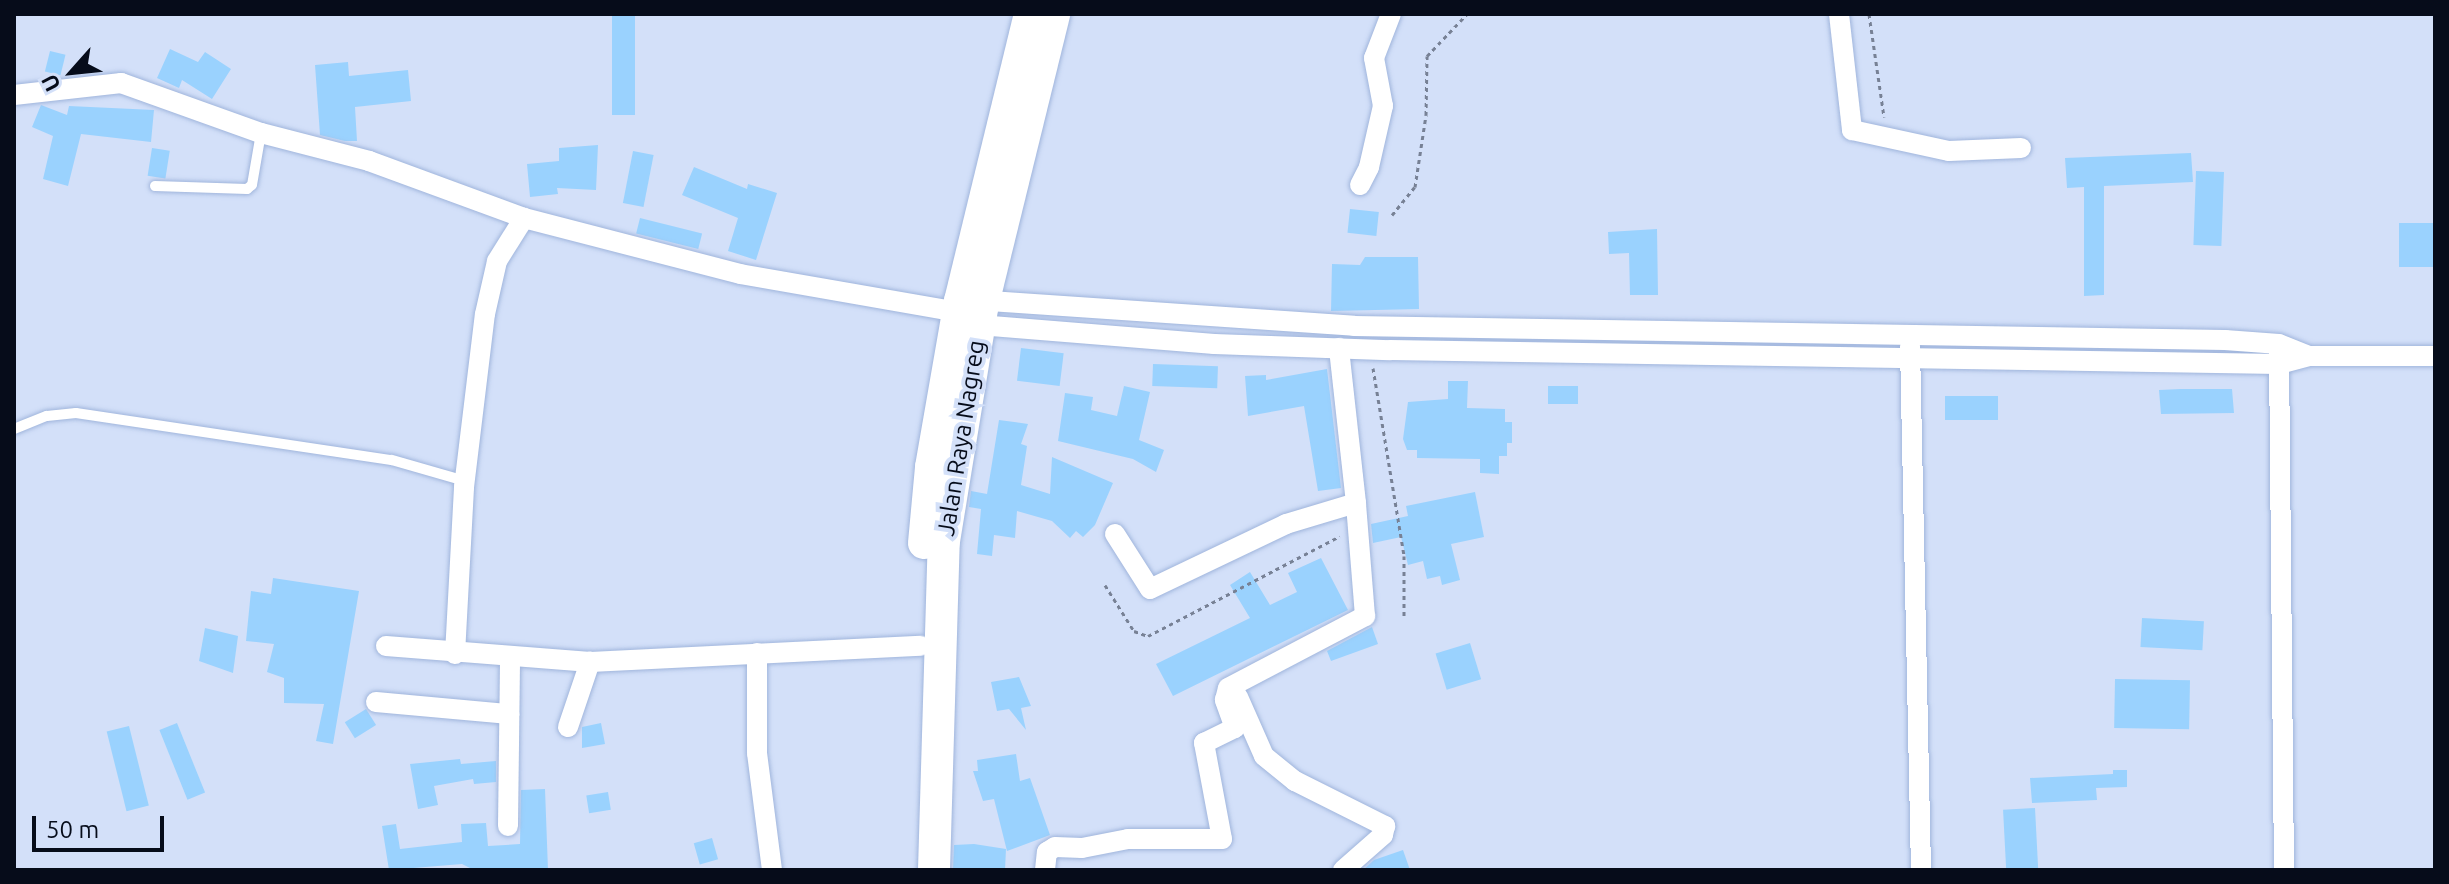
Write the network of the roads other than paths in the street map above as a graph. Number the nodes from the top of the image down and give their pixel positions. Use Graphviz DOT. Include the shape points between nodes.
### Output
graph roads {
  1 [pos="1030,14"];
  2 [pos="1054,14"];
  3 [pos="1391,14"];
  4 [pos="1839,14"];
  5 [pos="14,95"];
  6 [pos="261,133"];
  7 [pos="2021,148"];
  8 [pos="1360,185"];
  9 [pos="155,186"];
  10 [pos="524,218"];
  11 [pos="965,311"];
  12 [pos="1307,324"];
  13 [pos="1305,347"];
  14 [pos="1910,347"];
  15 [pos="1339,348"];
  16 [pos="2279,354"];
  17 [pos="2435,356"];
  18 [pos="14,429"];
  19 [pos="465,481"];
  20 [pos="1356,503"];
  21 [pos="1115,534"];
  22 [pos="386,646"];
  23 [pos="921,646"];
  24 [pos="757,653"];
  25 [pos="455,654"];
  26 [pos="510,659"];
  27 [pos="590,662"];
  28 [pos="1231,685"];
  29 [pos="376,702"];
  30 [pos="509,714"];
  31 [pos="568,727"];
  32 [pos="508,826"];
  33 [pos="772,870"];
  34 [pos="916,870"];
  35 [pos="934,870"];
  36 [pos="1045,870"];
  37 [pos="1343,870"];
  38 [pos="1921,870"];
  39 [pos="2284,870"];
  1 -- 11 [label="highway, Jalan Raya Nagreg"];
  2 -- 11 [label="highway, Jalan Raya Nagreg"];
  3 -- 8 [label="street" via="1374,58 1383,106 1372,159"];
  4 -- 7 [label="street" via="1852,130 1949,151"];
  5 -- 6 [label="street" via="121,83"];
  6 -- 9 [label="lane" via="247,189"];
  6 -- 10 [label="street" via="369,161"];
  10 -- 11 [label="street" via="740,274"];
  10 -- 19 [label="street" via="497,261"];
  11 -- 12 [label="street"];
  11 -- 13 [label="street"];
  11 -- 23 [label="highway, Jalan Raya Nagreg" via="931,467"];
  11 -- 35 [label="highway, Jalan Raya Nagreg" via="944,541"];
  12 -- 13 [label="street"];
  12 -- 14 [label="street"];
  13 -- 15 [label="street"];
  14 -- 15 [label="street"];
  14 -- 16 [label="street"];
  14 -- 38 [label="street"];
  15 -- 20 [label="street"];
  16 -- 17 [label="street"];
  16 -- 39 [label="street"];
  18 -- 19 [label="lane" via="47,416 76,413 392,460"];
  19 -- 25 [label="street"];
  20 -- 21 [label="street" via="1286,524 1150,589"];
  20 -- 28 [label="street" via="1363,619"];
  22 -- 25 [label="street"];
  23 -- 24 [label="street"];
  23 -- 34 [label="highway, Jalan Raya Nagreg"];
  24 -- 27 [label="street"];
  24 -- 33 [label="street" via="757,753"];
  25 -- 26 [label="street"];
  26 -- 27 [label="street"];
  26 -- 30 [label="street"];
  27 -- 31 [label="street"];
  28 -- 36 [label="street" via="1225,700 1235,728 1207,740 1203,750 1222,839 1128,839 1055,847 1047,852"];
  28 -- 37 [label="street" via="1264,756 1295,781 1385,826 1383,835"];
  29 -- 30 [label="street"];
  30 -- 32 [label="street"];
}
